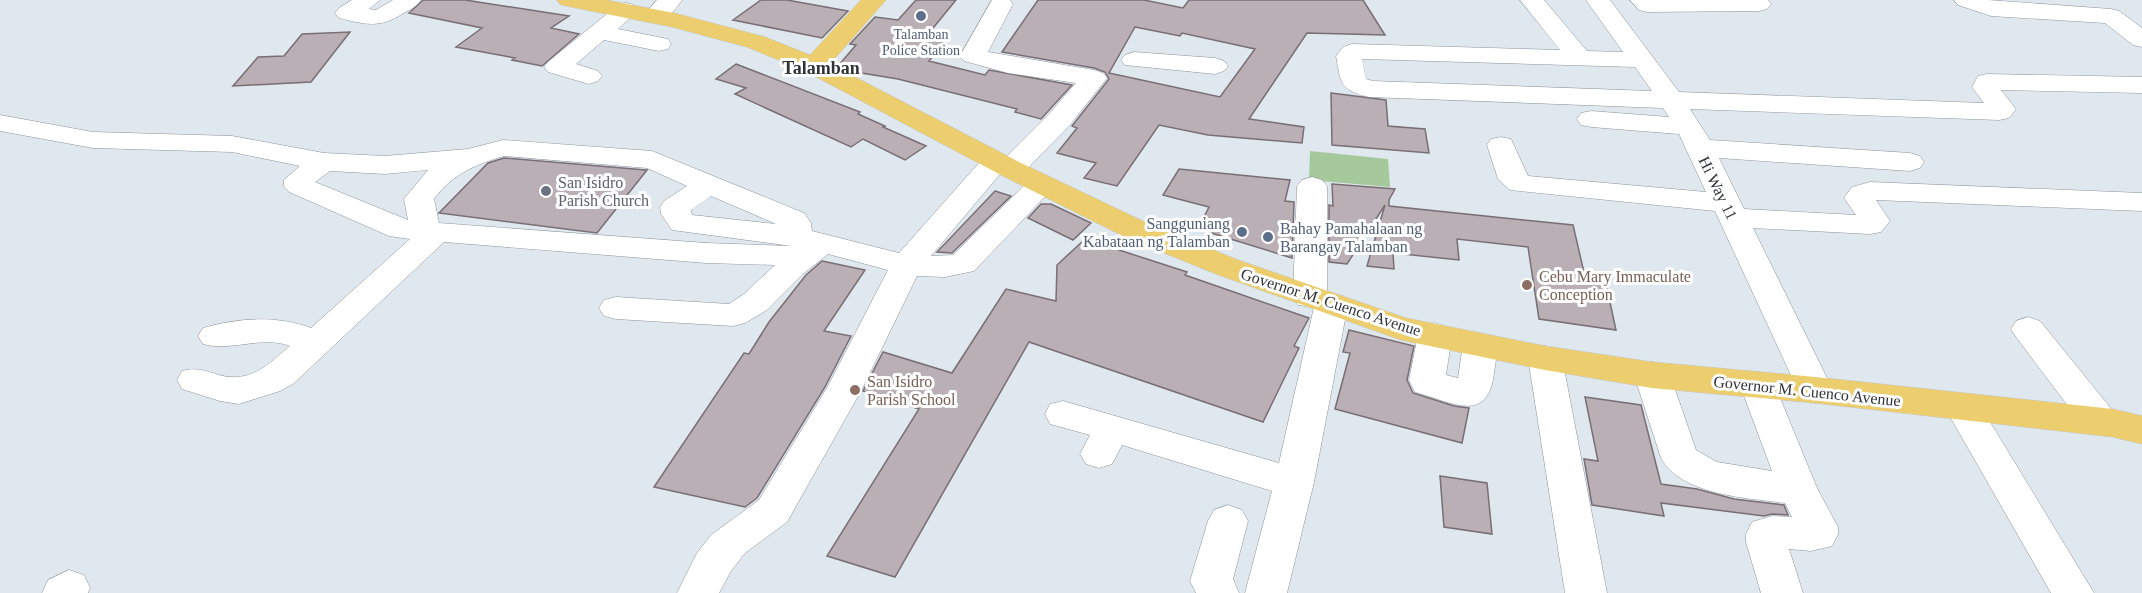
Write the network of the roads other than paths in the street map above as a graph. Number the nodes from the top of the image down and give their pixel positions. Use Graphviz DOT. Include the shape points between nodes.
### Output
graph roads {
  1 [pos="368,0"];
  2 [pos="409,0"];
  3 [pos="573,0"];
  4 [pos="874,0"];
  5 [pos="1642,0"];
  6 [pos="1756,0"];
  7 [pos="1966,0"];
  8 [pos="1001,4"];
  9 [pos="662,8"];
  10 [pos="1540,9"];
  11 [pos="626,10"];
  12 [pos="1588,13"];
  13 [pos="599,32"];
  14 [pos="1149,35"];
  15 [pos="2142,40"];
  16 [pos="659,44"];
  17 [pos="1606,45"];
  18 [pos="1579,57"];
  19 [pos="1134,60"];
  20 [pos="1644,60"];
  21 [pos="814,66"];
  22 [pos="1215,66"];
  23 [pos="589,76"];
  24 [pos="1094,78"];
  25 [pos="2142,85"];
  26 [pos="1673,102"];
  27 [pos="1499,112"];
  28 [pos="0,123"];
  29 [pos="1694,137"];
  30 [pos="1501,145"];
  31 [pos="469,157"];
  32 [pos="324,162"];
  33 [pos="1910,162"];
  34 [pos="1003,165"];
  35 [pos="1042,184"];
  36 [pos="708,185"];
  37 [pos="1312,186"];
  38 [pos="2142,202"];
  39 [pos="1729,210"];
  40 [pos="430,233"];
  41 [pos="809,246"];
  42 [pos="907,264"];
  43 [pos="1321,301"];
  44 [pos="615,308"];
  45 [pos="2028,329"];
  46 [pos="1435,335"];
  47 [pos="215,336"];
  48 [pos="316,342"];
  49 [pos="1480,345"];
  50 [pos="1545,358"];
  51 [pos="1652,375"];
  52 [pos="195,380"];
  53 [pos="1758,385"];
  54 [pos="1815,390"];
  55 [pos="1963,408"];
  56 [pos="1063,414"];
  57 [pos="2100,422"];
  58 [pos="2142,430"];
  59 [pos="1294,482"];
  60 [pos="1798,489"];
  61 [pos="1228,521"];
  62 [pos="698,593"];
  63 [pos="1218,593"];
  64 [pos="1266,593"];
  65 [pos="1587,593"];
  66 [pos="1782,593"];
  67 [pos="2073,593"];
  1 -- 2 [label="street" via="347,13 380,18"];
  3 -- 11 [label="main road, Governor M. Cuenco Avenue"];
  4 -- 21 [label="main road"];
  5 -- 6 [label="street" via="1647,5 1759,4"];
  7 -- 15 [label="street" via="1991,9 2111,16"];
  8 -- 24 [label="street" via="973,56"];
  9 -- 11 [label="main road, Governor M. Cuenco Avenue"];
  9 -- 21 [label="main road, Governor M. Cuenco Avenue"];
  10 -- 12 [label="street"];
  10 -- 18 [label="street"];
  11 -- 13 [label="street"];
  12 -- 17 [label="street"];
  12 -- 20 [label="street, Hi Way 11"];
  13 -- 16 [label="street"];
  13 -- 23 [label="street" via="557,67"];
  14 -- 19 [label="street"];
  18 -- 20 [label="street"];
  18 -- 26 [label="street" via="1360,51 1349,56 1354,83 1369,89"];
  19 -- 22 [label="street"];
  19 -- 24 [label="street" via="1115,76"];
  20 -- 26 [label="street, Hi Way 11"];
  21 -- 34 [label="main road, Governor M. Cuenco Avenue"];
  24 -- 34 [label="street" via="1059,120"];
  25 -- 26 [label="street" via="1987,82 1986,87 2001,104 2000,112"];
  26 -- 29 [label="street, Hi Way 11"];
  27 -- 29 [label="street"];
  28 -- 32 [label="street" via="93,140 232,144"];
  29 -- 33 [label="street"];
  29 -- 39 [label="street, Hi Way 11"];
  30 -- 39 [label="street" via="1513,179 1520,184"];
  31 -- 32 [label="street" via="385,165"];
  31 -- 36 [label="street" via="503,148 652,160"];
  31 -- 40 [label="street" via="434,178 419,199"];
  32 -- 40 [label="street" via="299,180 299,186 400,229"];
  34 -- 35 [label="main road, Governor M. Cuenco Avenue"];
  34 -- 42 [label="street"];
  35 -- 42 [label="street" via="963,264 952,268"];
  35 -- 43 [label="main road, Governor M. Cuenco Avenue" via="1149,235"];
  36 -- 41 [label="street" via="793,220"];
  36 -- 41 [label="street" via="675,207 675,214 683,223"];
  37 -- 43 [label="street"];
  38 -- 39 [label="street" via="1869,191 1859,198 1875,220 1870,225"];
  39 -- 54 [label="street, Hi Way 11"];
  40 -- 41 [label="street" via="705,253"];
  40 -- 48 [label="street"];
  41 -- 42 [label="street"];
  41 -- 44 [label="street" via="759,301 733,315"];
  42 -- 62 [label="street" via="843,390 773,511 732,540 715,559"];
  43 -- 46 [label="main road, Governor M. Cuenco Avenue" via="1401,328"];
  43 -- 59 [label="street"];
  45 -- 57 [label="street"];
  46 -- 49 [label="main road, Governor M. Cuenco Avenue"];
  46 -- 49 [label="street" via="1428,383 1469,394 1474,390"];
  47 -- 48 [label="street" via="275,330"];
  48 -- 52 [label="street" via="262,386 242,392"];
  49 -- 50 [label="main road, Governor M. Cuenco Avenue"];
  50 -- 51 [label="main road, Governor M. Cuenco Avenue"];
  50 -- 65 [label="street"];
  51 -- 53 [label="main road, Governor M. Cuenco Avenue"];
  51 -- 60 [label="street" via="1680,458 1689,467 1704,475"];
  53 -- 54 [label="main road, Governor M. Cuenco Avenue"];
  53 -- 60 [label="street"];
  54 -- 55 [label="main road, Governor M. Cuenco Avenue"];
  55 -- 57 [label="main road, Governor M. Cuenco Avenue"];
  55 -- 67 [label="street"];
  56 -- 59 [label="street" via="1106,441"];
  57 -- 58 [label="main road, Governor M. Cuenco Avenue"];
  59 -- 64 [label="street"];
  60 -- 66 [label="street" via="1818,526 1818,534 1766,534"];
  61 -- 63 [label="street" via="1211,581"];
}
